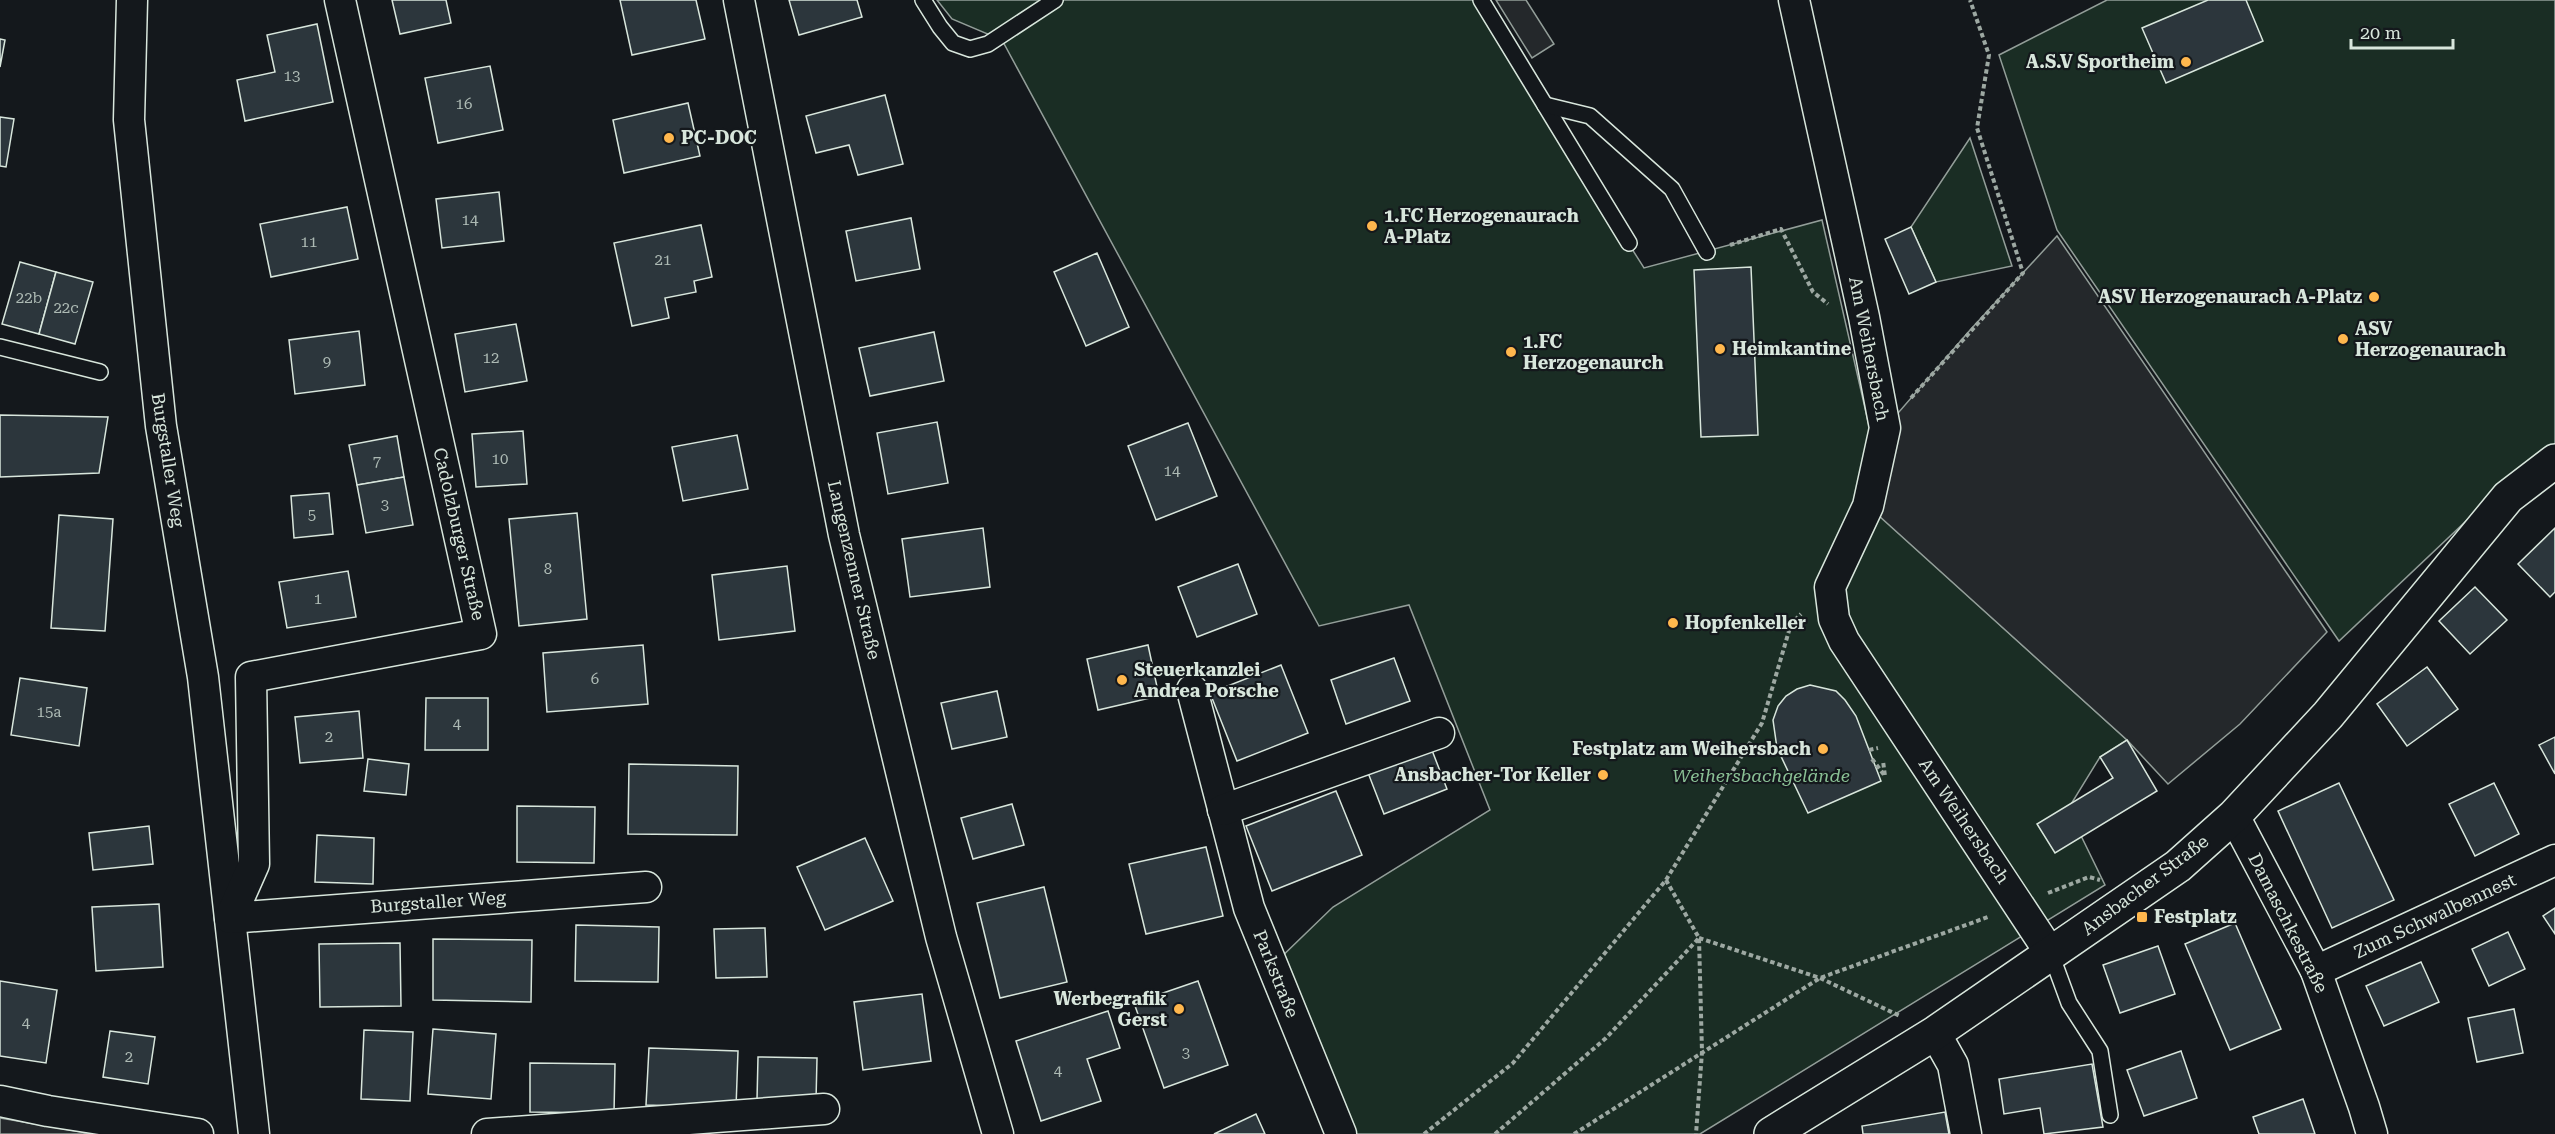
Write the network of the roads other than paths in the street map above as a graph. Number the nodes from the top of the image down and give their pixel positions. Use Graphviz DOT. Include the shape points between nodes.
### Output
graph roads {
  1 [pos="132,0"];
  2 [pos="340,0"];
  3 [pos="739,0"];
  4 [pos="923,0"];
  5 [pos="1055,0"];
  6 [pos="1481,0"];
  7 [pos="1794,0"];
  8 [pos="1545,105"];
  9 [pos="1629,243"];
  10 [pos="1707,252"];
  11 [pos="0,347"];
  12 [pos="100,372"];
  13 [pos="2555,461"];
  14 [pos="1192,690"];
  15 [pos="1439,733"];
  16 [pos="1223,810"];
  17 [pos="2234,816"];
  18 [pos="2555,861"];
  19 [pos="646,887"];
  20 [pos="230,918"];
  21 [pos="2051,954"];
  22 [pos="2316,971"];
  23 [pos="1935,1033"];
  24 [pos="0,1101"];
  25 [pos="824,1109"];
  26 [pos="2110,1115"];
  27 [pos="198,1134"];
  28 [pos="254,1134"];
  29 [pos="487,1134"];
  30 [pos="998,1134"];
  31 [pos="1341,1134"];
  32 [pos="1772,1134"];
  33 [pos="1966,1134"];
  34 [pos="2372,1134"];
  1 -- 20 [label="street, Burgstaller Weg" via="129,120 160,414 203,677"];
  2 -- 20 [label="street, Cadolzburger Straße" via="481,634 251,677 254,864"];
  3 -- 30 [label="street, Langenzenner Straße" via="844,535 941,937"];
  4 -- 5 [label="lane" via="954,43 970,49 988,44"];
  6 -- 8 [label="lane"];
  7 -- 21 [label="street, Am Weihersbach" via="1885,428 1868,506 1830,587 1834,619 1844,641"];
  8 -- 9 [label="lane"];
  8 -- 10 [label="lane" via="1590,116 1672,189"];
  11 -- 12 [label="lane"];
  13 -- 17 [label="street, Ansbacher Straße" via="2508,497 2328,715"];
  14 -- 16 [label="street, Parkstraße"];
  15 -- 16 [label="street"];
  16 -- 31 [label="street, Parkstraße" via="1249,908"];
  17 -- 21 [label="street, Ansbacher Straße" via="2178,866"];
  17 -- 22 [label="street, Damaschkestraße"];
  18 -- 22 [label="street, Zum Schwalbennest"];
  19 -- 20 [label="street, Burgstaller Weg"];
  20 -- 28 [label="street, Burgstaller Weg"];
  21 -- 23 [label="street, Ansbacher Straße"];
  21 -- 26 [label="lane" via="2069,1003 2100,1051"];
  22 -- 34 [label="street, Damaschkestraße"];
  23 -- 32 [label="street, Ansbacher Straße"];
  23 -- 33 [label="street" via="1953,1065"];
  24 -- 27 [label="street"];
  25 -- 29 [label="street"];
}
